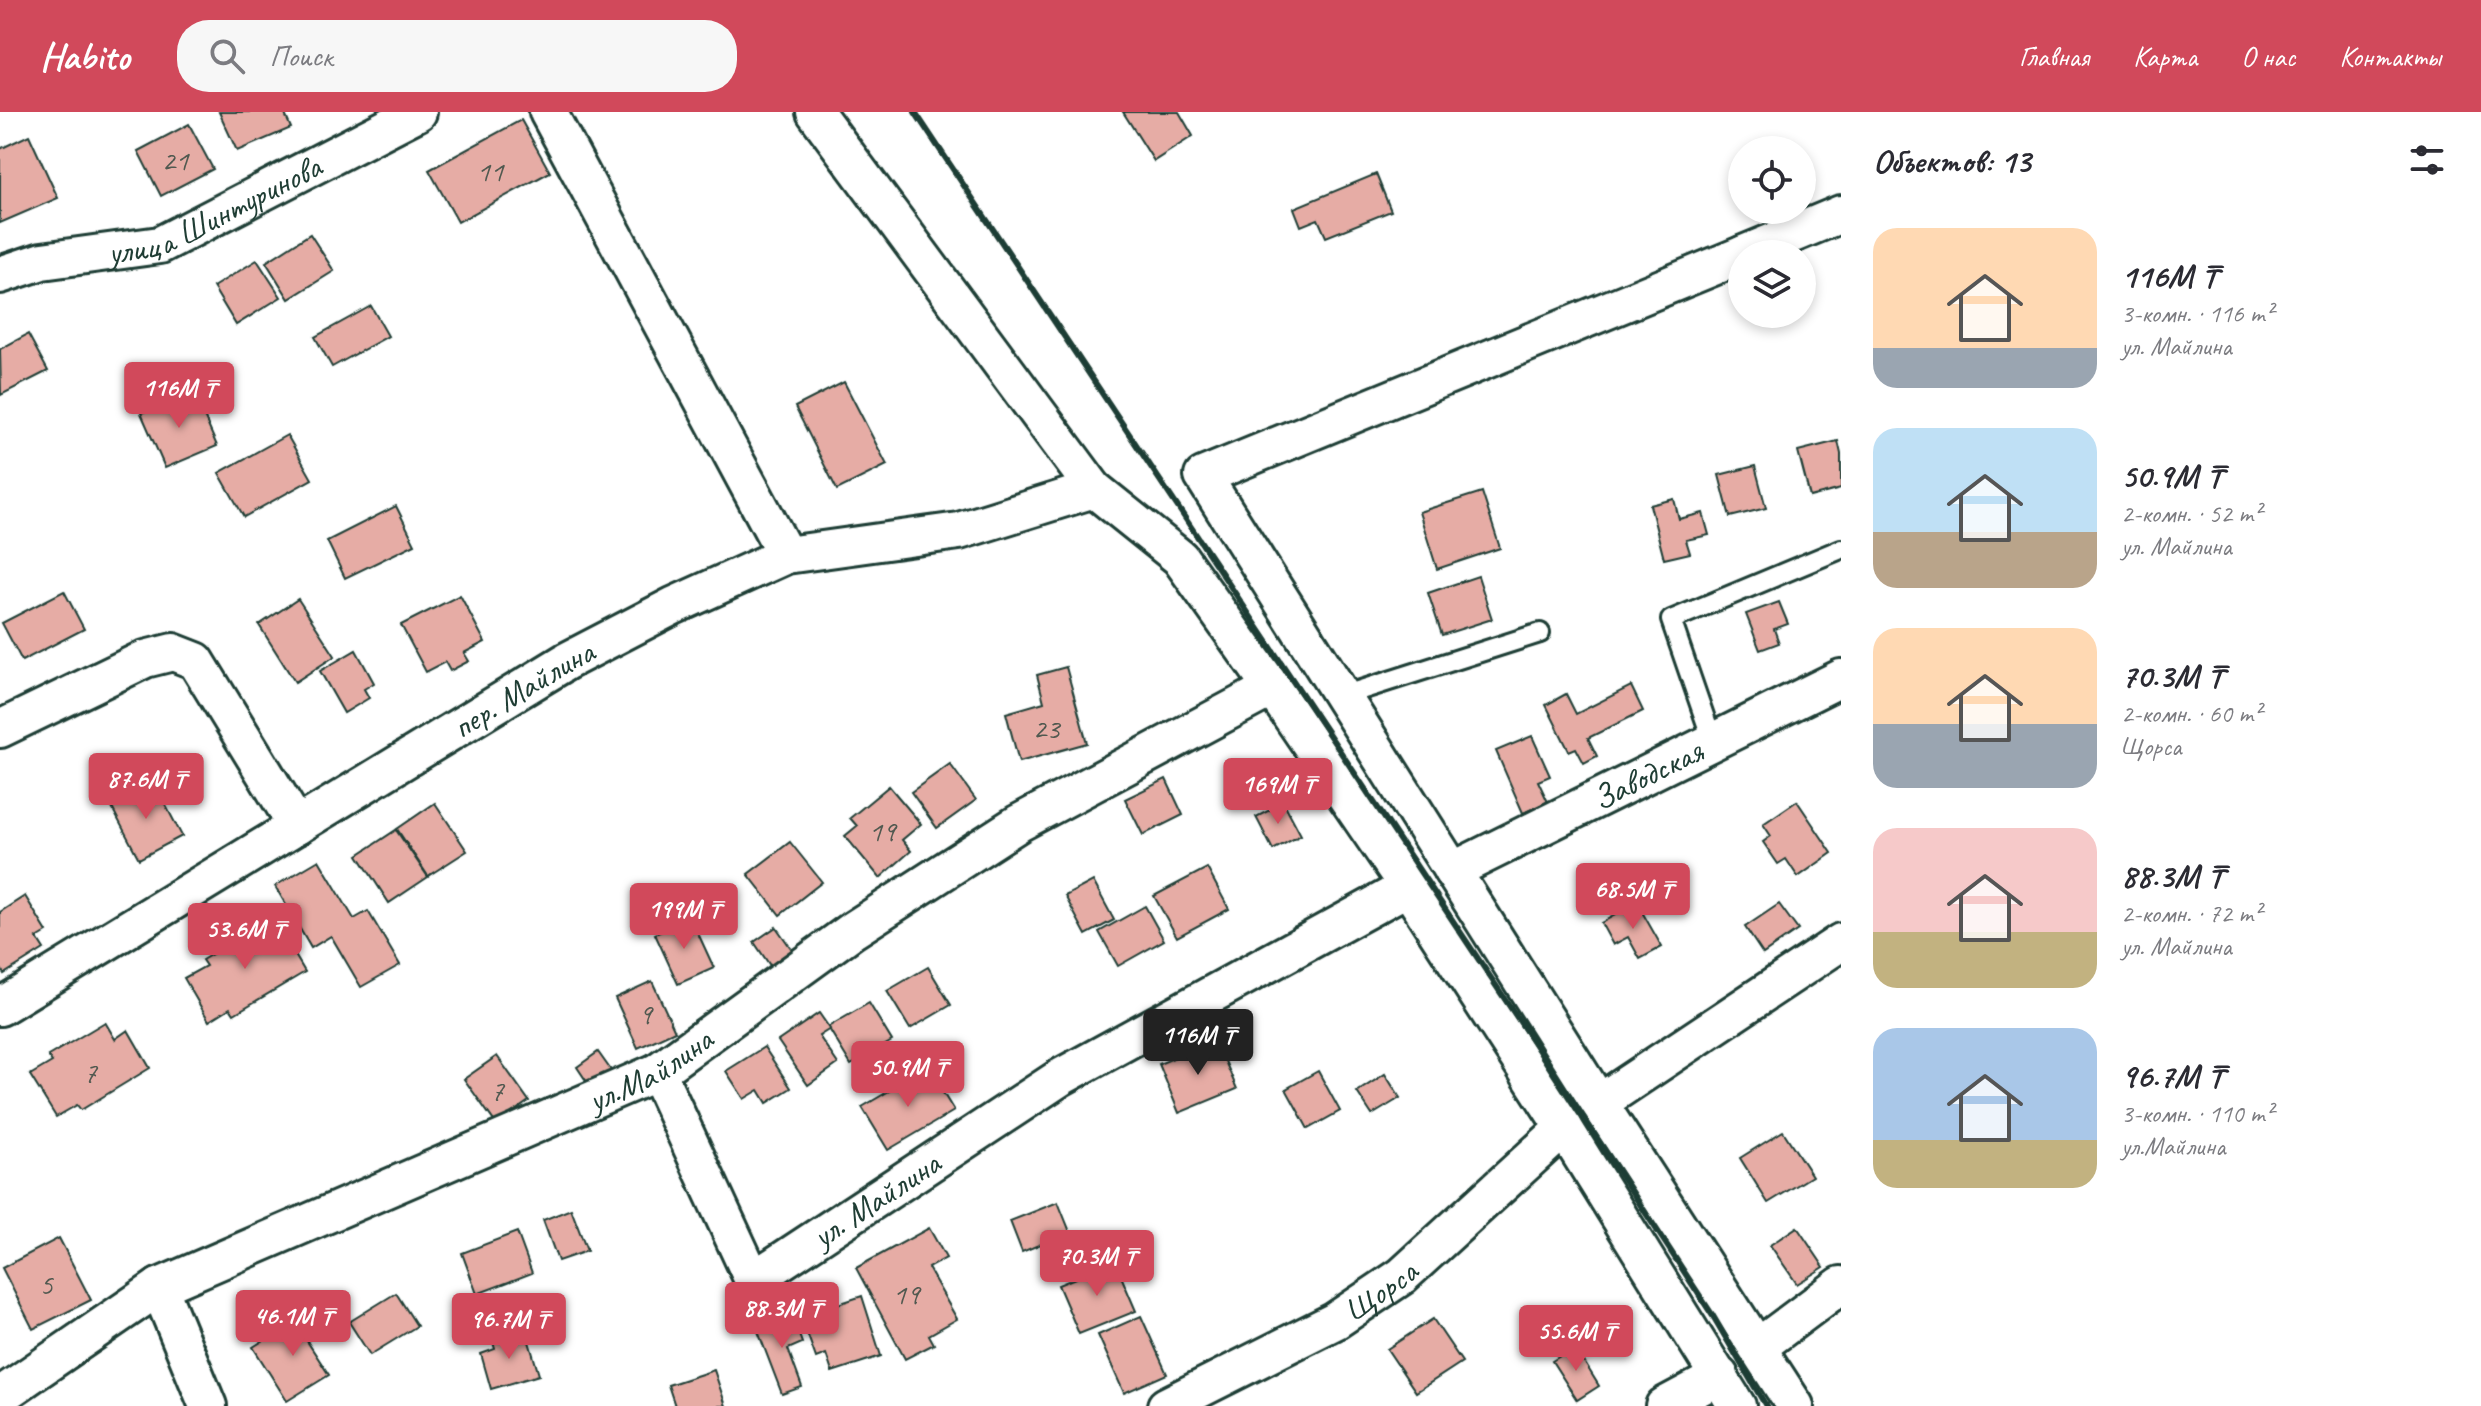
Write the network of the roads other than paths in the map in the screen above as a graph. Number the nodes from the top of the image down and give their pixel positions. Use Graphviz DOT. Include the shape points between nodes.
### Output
graph roads {
  1 [pos="418,112"];
  2 [pos="548,112"];
  3 [pos="815,112"];
  4 [pos="1841,214"];
  5 [pos="1777,240"];
  6 [pos="1728,260"];
  7 [pos="0,275"];
  8 [pos="1094,489"];
  9 [pos="1841,549"];
  10 [pos="786,555"];
  11 [pos="1540,633"];
  12 [pos="1841,678"];
  13 [pos="1272,688"];
  14 [pos="1342,696"];
  15 [pos="0,729"];
  16 [pos="1713,742"];
  17 [pos="297,826"];
  18 [pos="1452,871"];
  19 [pos="1408,887"];
  20 [pos="1841,942"];
  21 [pos="0,1007"];
  22 [pos="657,1072"];
  23 [pos="1599,1103"];
  24 [pos="1564,1128"];
  25 [pos="1841,1285"];
  26 [pos="159,1287"];
  27 [pos="1758,1347"];
  28 [pos="1728,1391"];
  29 [pos="0,1396"];
  30 [pos="208,1406"];
  31 [pos="1166,1406"];
  32 [pos="1664,1406"];
  33 [pos="1795,1406"];
  1 -- 7 [label="street, улица Шинтуринова" via="160,245 42,261"];
  2 -- 10 [label="street"];
  3 -- 8 [label="street"];
  4 -- 5 [label="street"];
  6 -- 14 [label="street" via="1203,476"];
  8 -- 10 [label="street, пер. Майлина" via="959,531"];
  8 -- 13 [label="street" via="1180,558"];
  9 -- 16 [label="lane" via="1671,620"];
  10 -- 17 [label="street, пер. Майлина" via="567,661"];
  11 -- 14 [label="lane"];
  12 -- 16 [label="street, Заводская"];
  13 -- 19 [label="street"];
  13 -- 22 [label="street, ул.Майлина" via="1019,823 853,930"];
  14 -- 18 [label="street"];
  15 -- 17 [label="street" via="145,659 173,652 196,661"];
  16 -- 18 [label="street, Заводская"];
  17 -- 21 [label="street, пер. Майлина"];
  18 -- 23 [label="street"];
  19 -- 22 [label="street, ул. Майлина" via="1061,1077 753,1280"];
  19 -- 24 [label="street"];
  20 -- 23 [label="street"];
  22 -- 26 [label="street, ул.Майлина"];
  23 -- 27 [label="street"];
  24 -- 28 [label="street"];
  24 -- 31 [label="street, Щорса" via="1402,1276 1335,1321"];
  25 -- 27 [label="street"];
  26 -- 29 [label="street, ул.Майлина"];
  26 -- 30 [label="street"];
  27 -- 33 [label="street"];
  28 -- 32 [label="street"];
}
